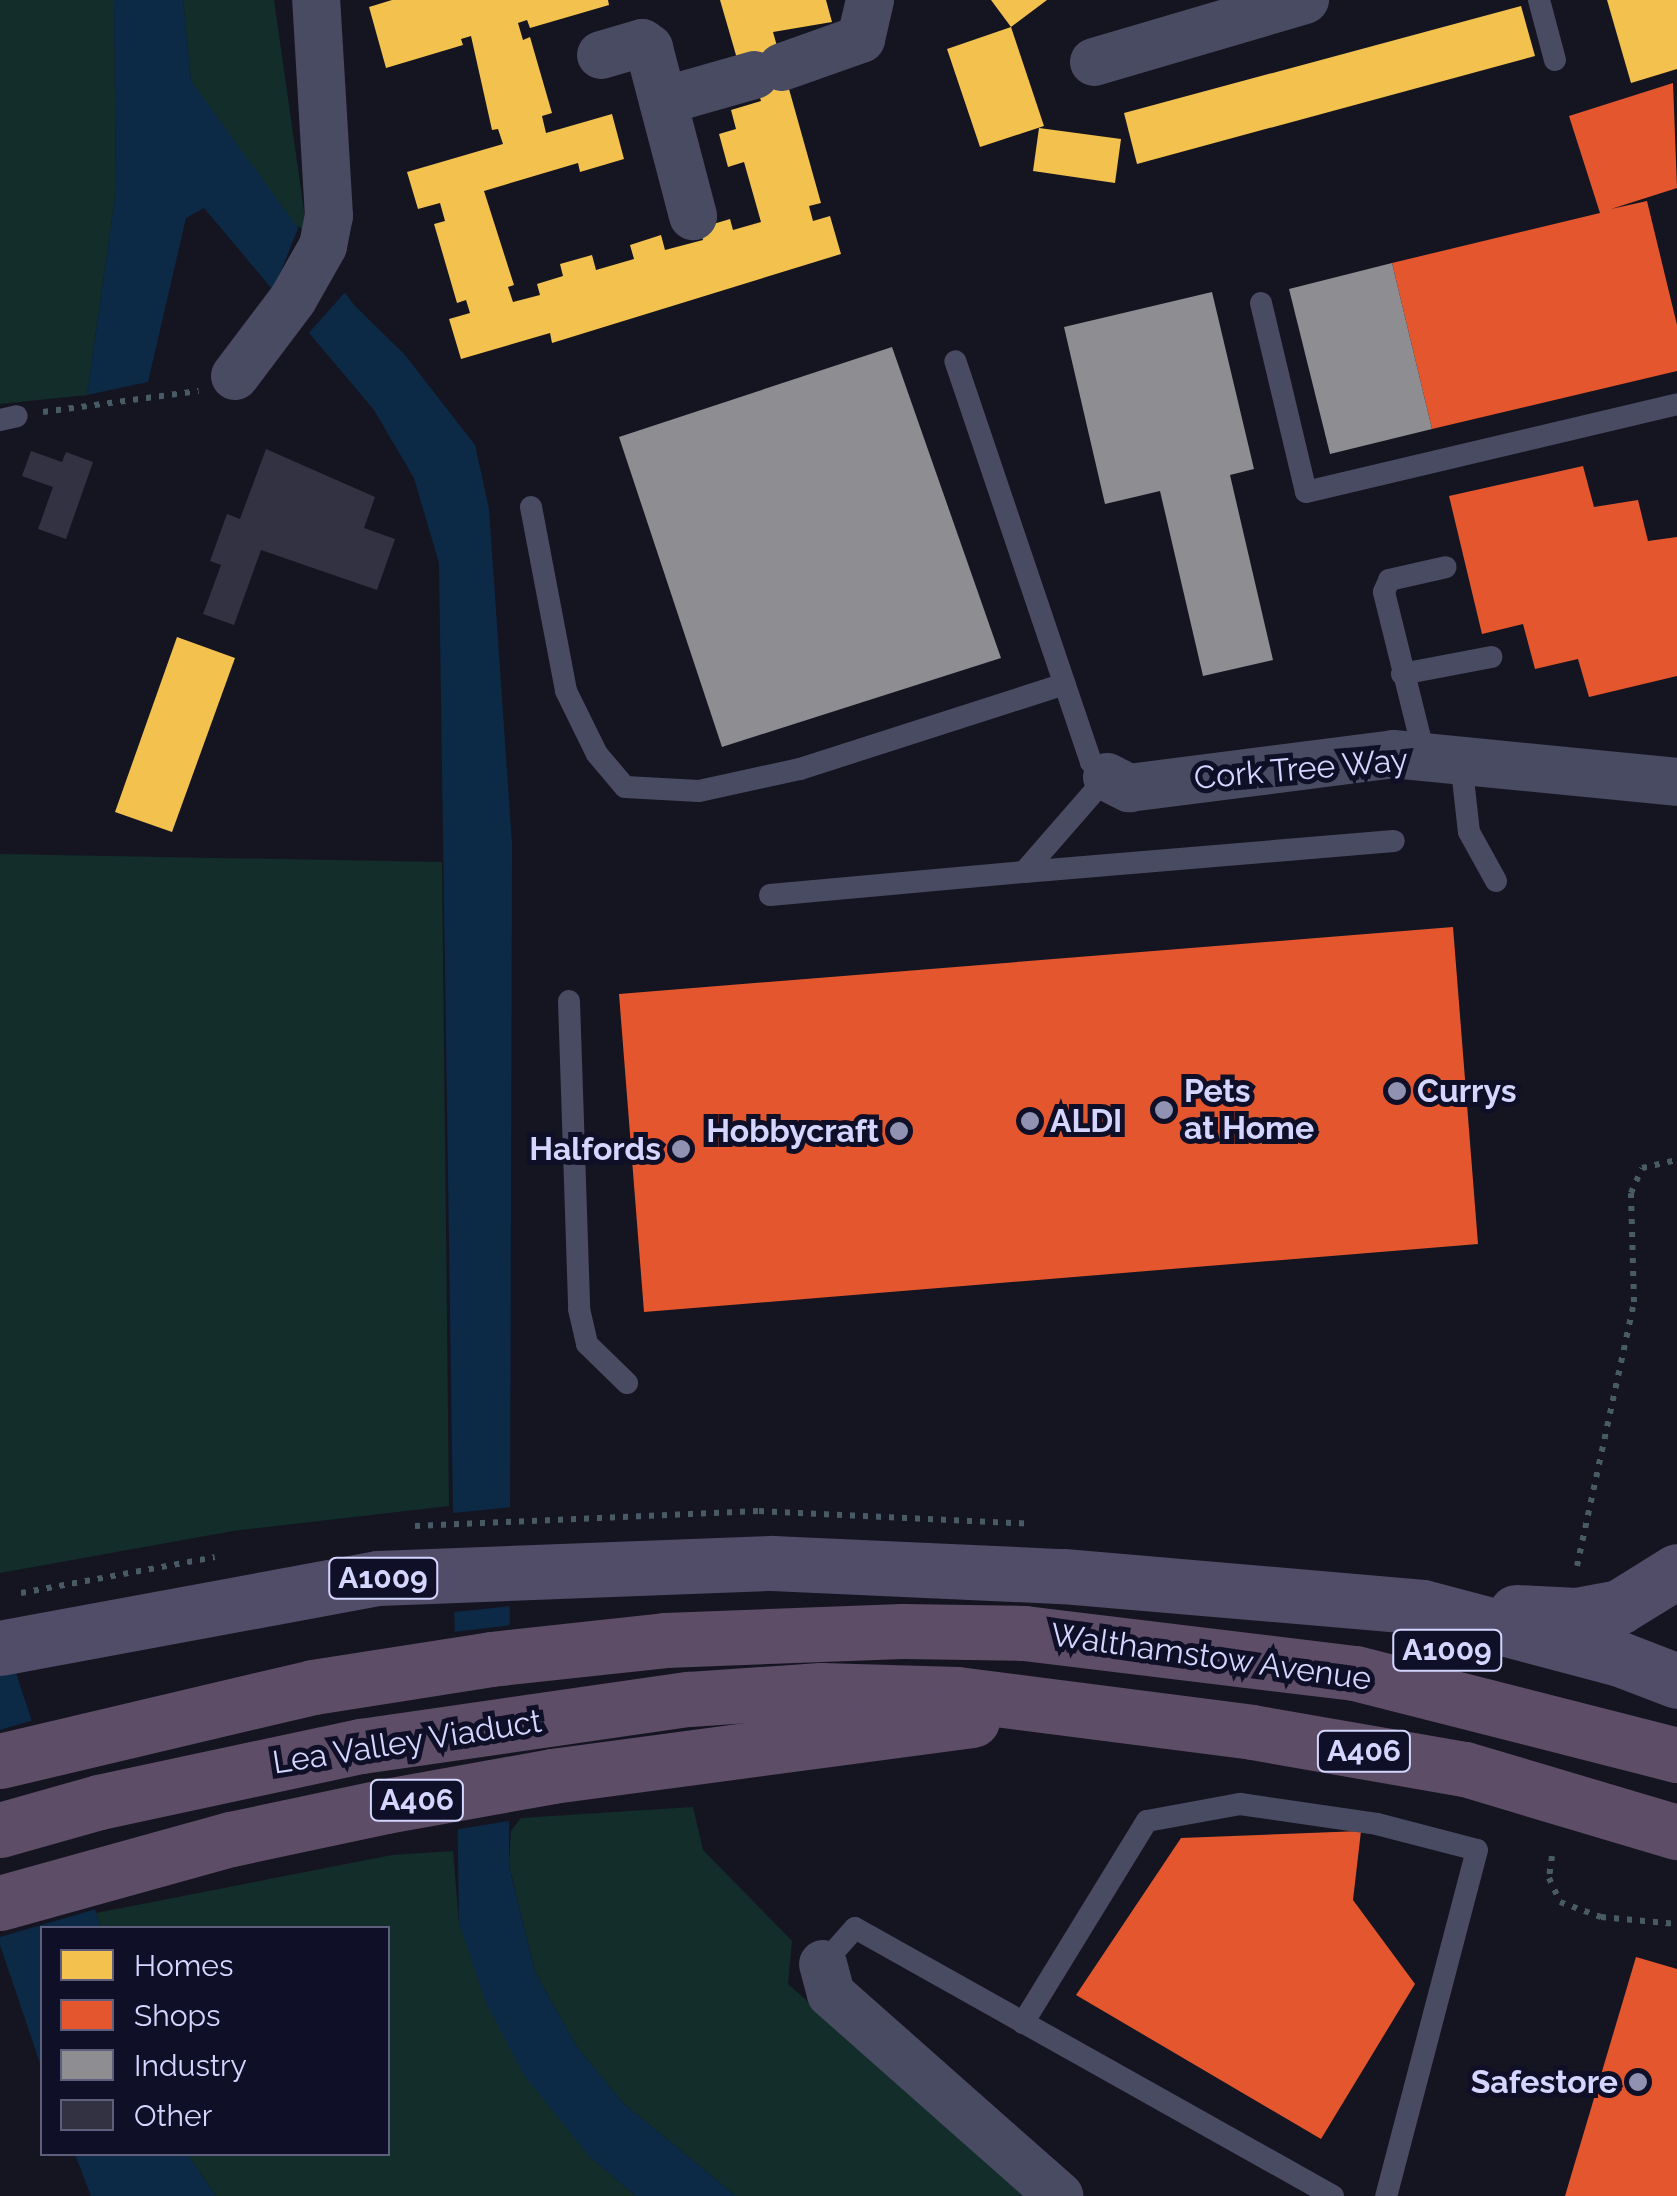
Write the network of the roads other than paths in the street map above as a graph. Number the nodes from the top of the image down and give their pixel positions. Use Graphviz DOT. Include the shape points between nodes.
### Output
graph roads {
  1 [pos="316,0"];
  2 [pos="870,0"];
  3 [pos="1305,0"];
  4 [pos="1538,0"];
  5 [pos="601,54"];
  6 [pos="1555,60"];
  7 [pos="1094,62"];
  8 [pos="663,101"];
  9 [pos="694,216"];
  10 [pos="1261,304"];
  11 [pos="955,361"];
  12 [pos="235,376"];
  13 [pos="1677,404"];
  14 [pos="531,507"];
  15 [pos="1446,567"];
  16 [pos="1491,658"];
  17 [pos="1402,674"];
  18 [pos="1064,684"];
  19 [pos="1443,760"];
  20 [pos="1677,782"];
  21 [pos="1094,796"];
  22 [pos="1394,841"];
  23 [pos="1024,872"];
  24 [pos="1496,881"];
  25 [pos="770,895"];
  26 [pos="569,1000"];
  27 [pos="627,1383"];
  28 [pos="1677,1571"];
  29 [pos="1217,1588"];
  30 [pos="1423,1607"];
  31 [pos="795,1633"];
  32 [pos="0,1648"];
  33 [pos="1677,1681"];
  34 [pos="1677,1709"];
  35 [pos="832,1714"];
  36 [pos="1677,1755"];
  37 [pos="0,1761"];
  38 [pos="0,1830"];
  39 [pos="1677,1832"];
  40 [pos="0,1903"];
  41 [pos="823,1964"];
  42 [pos="1024,2023"];
  43 [pos="1059,2196"];
  44 [pos="1333,2196"];
  45 [pos="1386,2196"];
  1 -- 12 [label="street" via="329,216 323,246 284,313"];
  2 -- 8 [label="street" via="861,39"];
  3 -- 7 [label="street"];
  4 -- 6 [label="lane"];
  5 -- 8 [label="street" via="642,43 649,48"];
  8 -- 9 [label="street"];
  10 -- 13 [label="lane" via="1306,492"];
  11 -- 18 [label="lane"];
  14 -- 18 [label="lane" via="566,692 596,754 625,787 698,790 800,770"];
  15 -- 17 [label="lane" via="1384,586"];
  16 -- 17 [label="lane"];
  17 -- 19 [label="lane"];
  18 -- 21 [label="lane" via="1092,762"];
  19 -- 20 [label="street, Cork Tree Way"];
  19 -- 21 [label="street, Cork Tree Way" via="1362,757"];
  19 -- 24 [label="lane" via="1468,832"];
  21 -- 23 [label="lane"];
  22 -- 23 [label="lane"];
  23 -- 25 [label="lane"];
  26 -- 27 [label="lane" via="579,1308 588,1344"];
  28 -- 30 [label="main road, A1009" via="1619,1607 1576,1615"];
  29 -- 30 [label="main road, A1009"];
  29 -- 32 [label="main road, A1009" via="772,1562 378,1578"];
  29 -- 34 [label="main road, A1009"];
  30 -- 33 [label="main road" via="1620,1658"];
  31 -- 36 [label="highway, Walthamstow Avenue / A406" via="1024,1633 1205,1651 1355,1673"];
  31 -- 37 [label="highway, Lea Valley Viaduct / A406" via="575,1650 312,1687"];
  35 -- 38 [label="highway, Lea Valley Viaduct / A406" via="689,1698 360,1746 191,1780"];
  35 -- 39 [label="highway, A406" via="957,1694 1252,1732 1465,1768"];
  35 -- 40 [label="highway, A406" via="231,1839"];
  41 -- 42 [label="lane" via="855,1928"];
  41 -- 43 [label="street" via="831,1994"];
  42 -- 44 [label="lane"];
  42 -- 45 [label="lane" via="1146,1820 1240,1804 1377,1824 1478,1850"];
}
